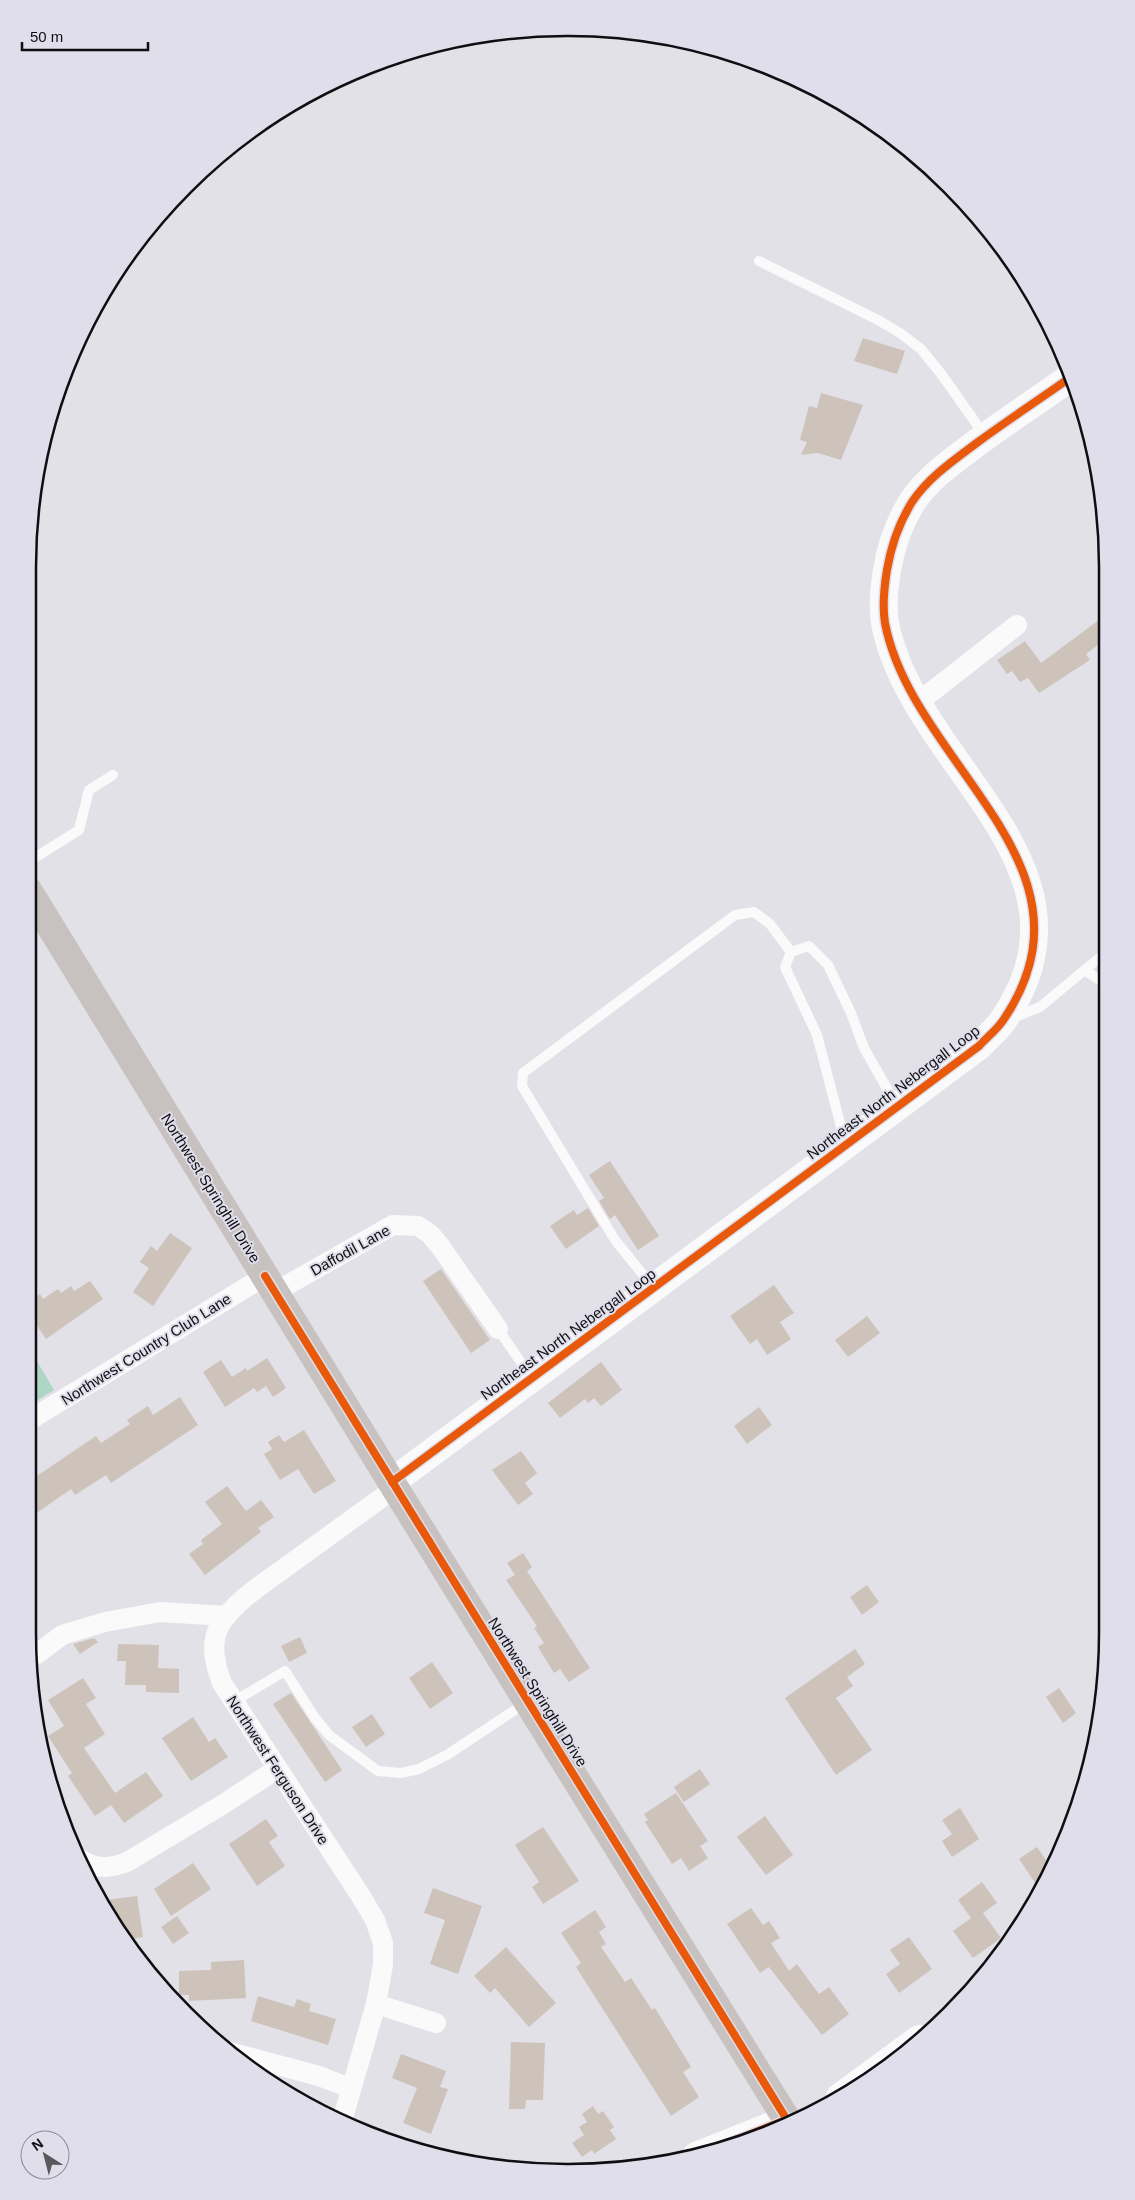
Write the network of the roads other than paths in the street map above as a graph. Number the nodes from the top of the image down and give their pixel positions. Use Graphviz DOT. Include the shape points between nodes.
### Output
graph roads {
  1 [pos="759,262"];
  2 [pos="1065,381"];
  3 [pos="986,436"];
  4 [pos="1017,625"];
  5 [pos="916,704"];
  6 [pos="112,776"];
  7 [pos="36,857"];
  8 [pos="36,903"];
  9 [pos="791,952"];
  10 [pos="1099,959"];
  11 [pos="1086,971"];
  12 [pos="1099,980"];
  13 [pos="1004,1021"];
  14 [pos="898,1107"];
  15 [pos="846,1145"];
  16 [pos="270,1284"];
  17 [pos="654,1288"];
  18 [pos="498,1329"];
  19 [pos="532,1378"];
  20 [pos="36,1412"];
  21 [pos="394,1485"];
  22 [pos="226,1616"];
  23 [pos="37,1654"];
  24 [pos="528,1701"];
  25 [pos="233,1702"];
  26 [pos="277,1768"];
  27 [pos="89,1863"];
  28 [pos="376,2004"];
  29 [pos="436,2023"];
  30 [pos="248,2057"];
  31 [pos="350,2088"];
  32 [pos="344,2114"];
  33 [pos="785,2117"];
  1 -- 3 [label="lane" via="900,333 921,350 942,375"];
  2 -- 3 [label="street, Northeast North Nebergall Loop"];
  3 -- 5 [label="street, Northeast North Nebergall Loop" via="936,474 913,501 889,556 883,592 884,621"];
  4 -- 5 [label="street"];
  5 -- 13 [label="street, Northeast North Nebergall Loop" via="1004,832 1022,866 1032,895 1034,944 1030,965"];
  6 -- 7 [label="lane" via="89,790 79,830"];
  8 -- 16 [label="main road, Northwest Springhill Drive"];
  9 -- 14 [label="lane" via="808,946 828,965 864,1048"];
  9 -- 15 [label="lane" via="785,967 817,1035"];
  9 -- 17 [label="lane" via="770,924 754,912 735,916 523,1073 522,1086 615,1240"];
  10 -- 11 [label="lane"];
  11 -- 12 [label="lane"];
  11 -- 13 [label="lane" via="1040,1008"];
  13 -- 14 [label="street, Northeast North Nebergall Loop" via="979,1046"];
  14 -- 15 [label="street, Northeast North Nebergall Loop"];
  15 -- 17 [label="street, Northeast North Nebergall Loop"];
  16 -- 18 [label="street, Daffodil Lane" via="388,1227 412,1224 430,1234 440,1246"];
  16 -- 20 [label="street, Northwest Country Club Lane"];
  16 -- 21 [label="main road, Northwest Springhill Drive"];
  17 -- 19 [label="street, Northeast North Nebergall Loop"];
  18 -- 19 [label="lane"];
  19 -- 21 [label="street, Northeast North Nebergall Loop"];
  21 -- 22 [label="street, Northwest Ferguson Drive"];
  21 -- 24 [label="main road, Northwest Springhill Drive"];
  22 -- 23 [label="street" via="160,1612 105,1622 62,1635"];
  22 -- 25 [label="street, Northwest Ferguson Drive" via="214,1646 215,1664"];
  24 -- 25 [label="lane" via="447,1755 419,1769 401,1773 378,1770 329,1735 285,1671"];
  24 -- 33 [label="main road, Northwest Springhill Drive"];
  25 -- 26 [label="street, Northwest Ferguson Drive"];
  26 -- 27 [label="street" via="127,1862 113,1867"];
  26 -- 28 [label="street, Northwest Ferguson Drive" via="375,1920 383,1943"];
  28 -- 29 [label="street"];
  28 -- 31 [label="street, Northwest Ferguson Drive"];
  30 -- 31 [label="street"];
  31 -- 32 [label="street, Northwest Ferguson Drive"];
}
